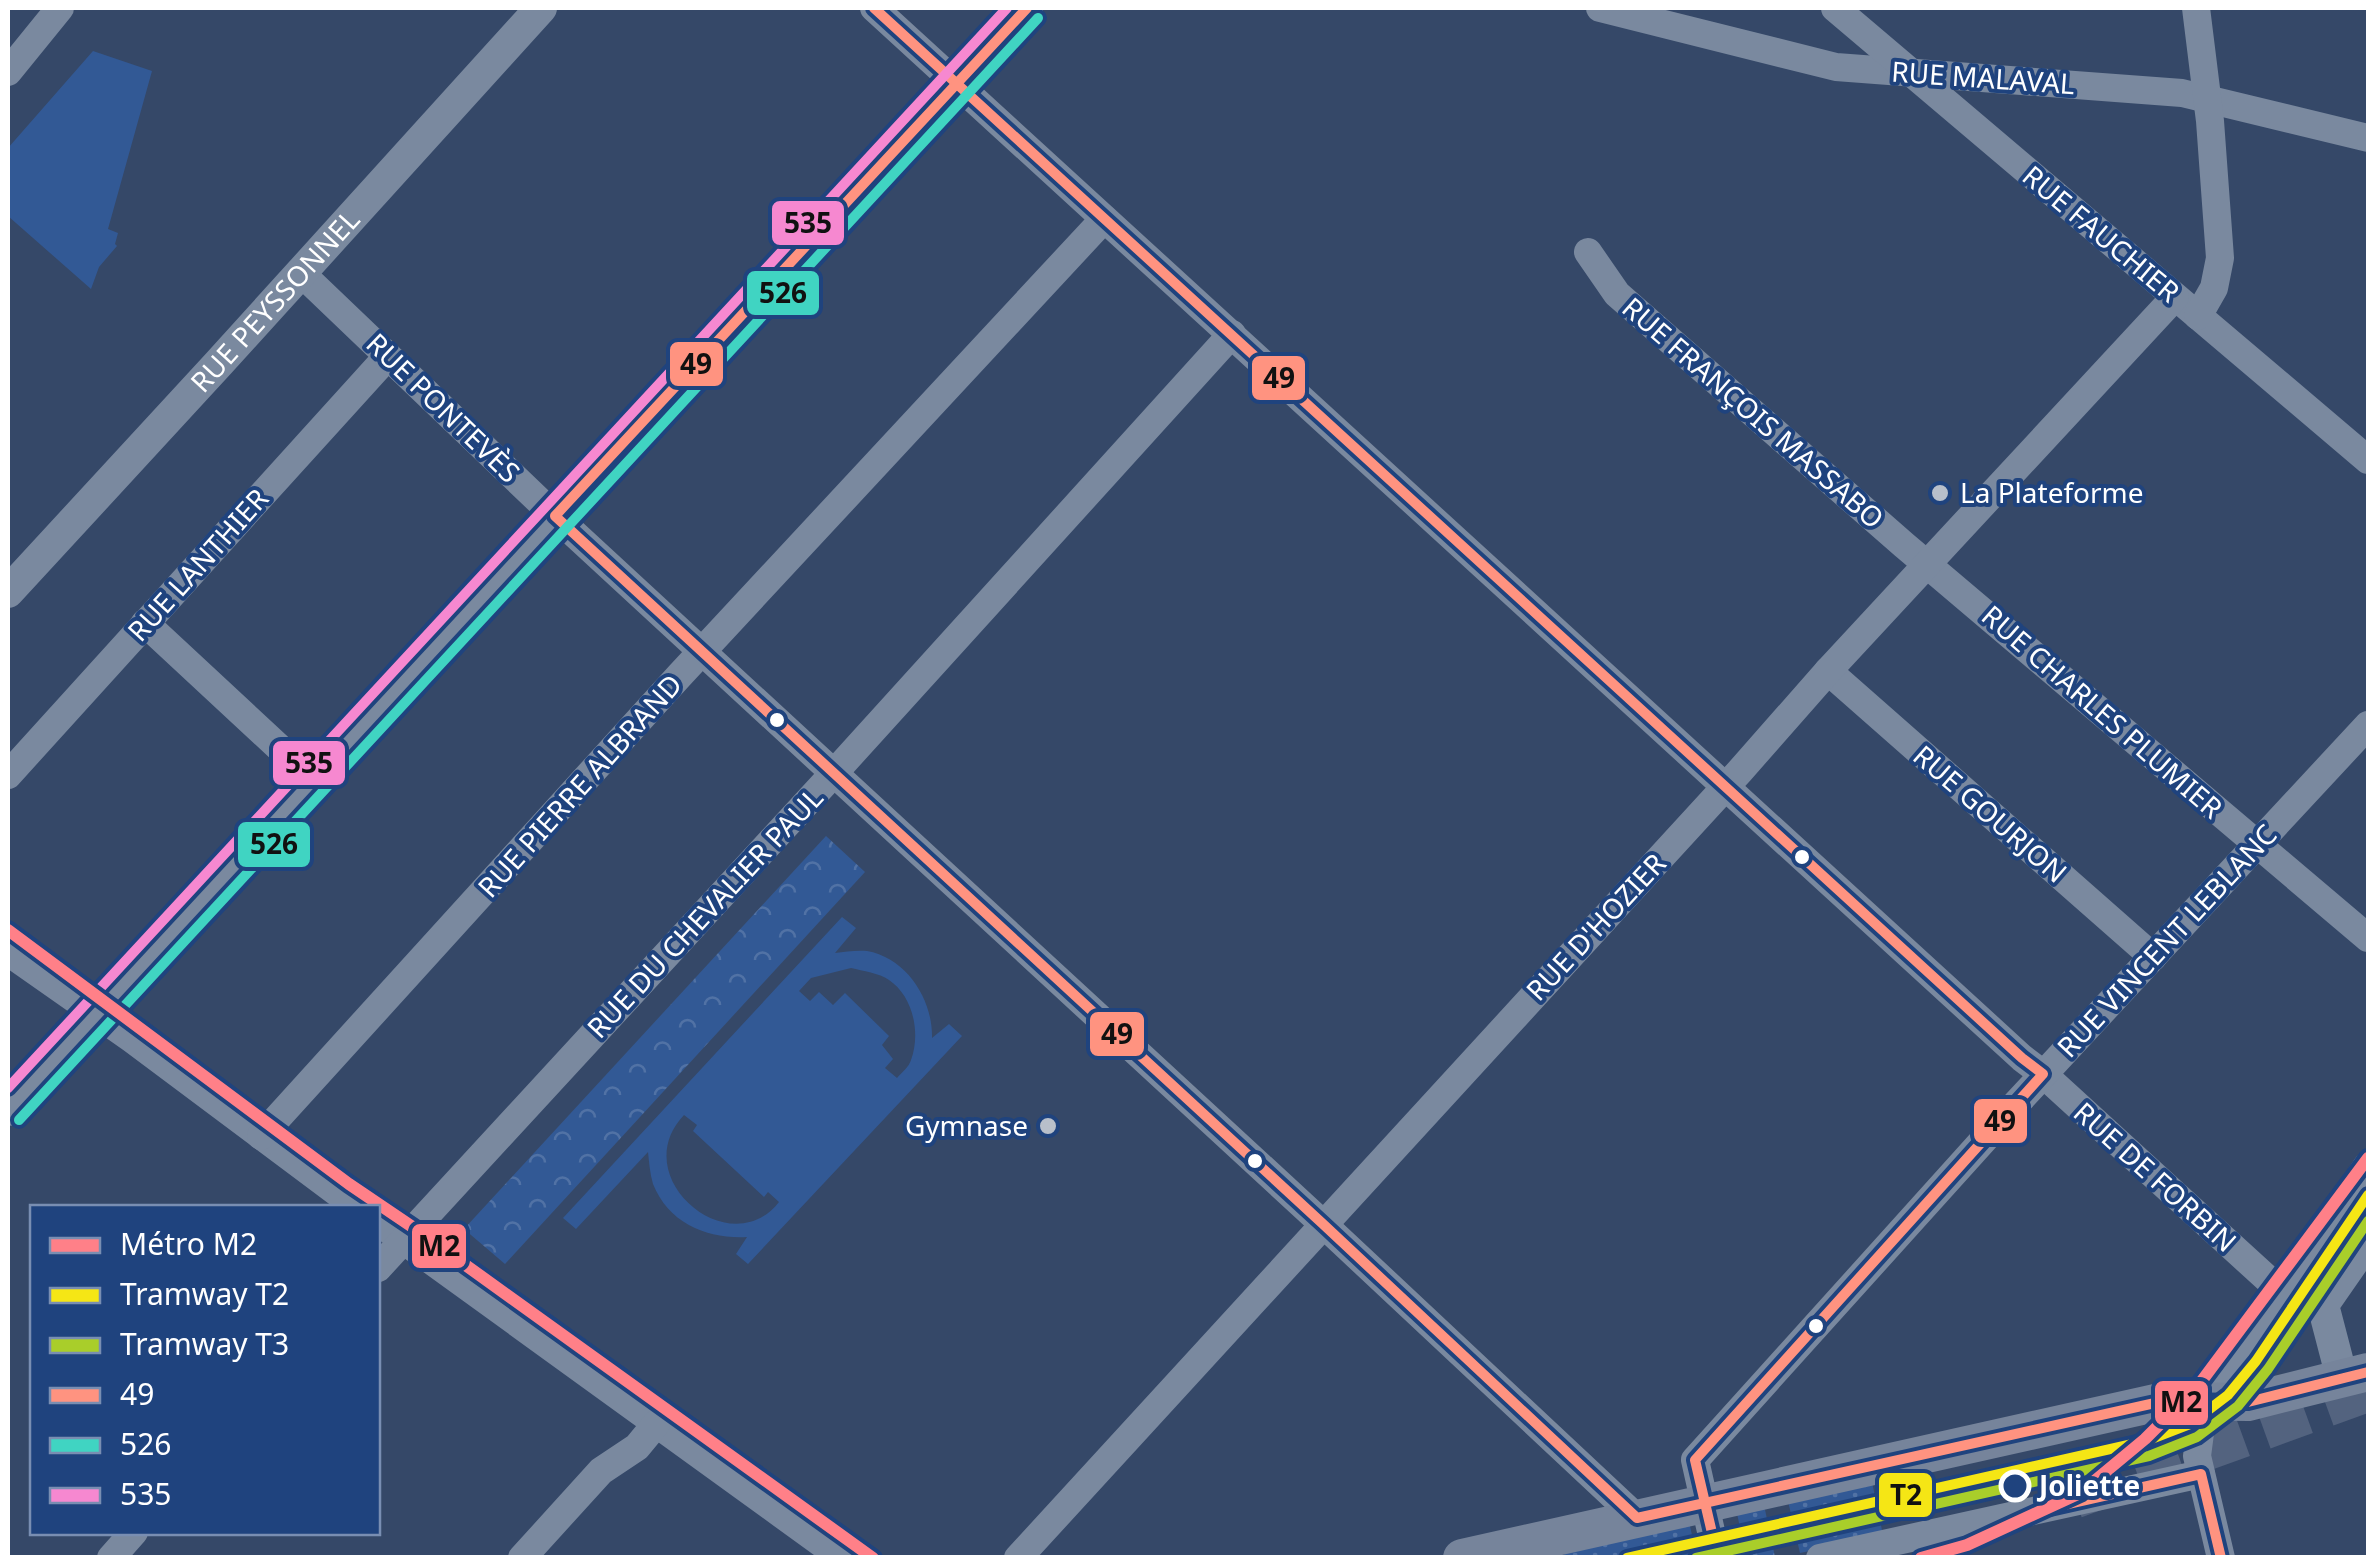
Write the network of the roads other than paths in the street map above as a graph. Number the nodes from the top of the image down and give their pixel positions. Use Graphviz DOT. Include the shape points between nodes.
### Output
graph roads {
  1 [pos="60,8"];
  2 [pos="541,8"];
  3 [pos="874,8"];
  4 [pos="1027,8"];
  5 [pos="1600,8"];
  6 [pos="1835,8"];
  7 [pos="2196,8"];
  8 [pos="8,72"];
  9 [pos="1911,73"];
  10 [pos="957,83"];
  11 [pos="2208,100"];
  12 [pos="2368,138"];
  13 [pos="1104,218"];
  14 [pos="1588,252"];
  15 [pos="302,273"];
  16 [pos="2175,297"];
  17 [pos="2198,316"];
  18 [pos="1232,334"];
  19 [pos="388,356"];
  20 [pos="2368,460"];
  21 [pos="555,516"];
  22 [pos="1928,564"];
  23 [pos="8,592"];
  24 [pos="145,623"];
  25 [pos="702,652"];
  26 [pos="1828,671"];
  27 [pos="2368,725"];
  28 [pos="834,773"];
  29 [pos="8,775"];
  30 [pos="314,780"];
  31 [pos="1726,786"];
  32 [pos="2258,845"];
  33 [pos="2368,938"];
  34 [pos="8,952"];
  35 [pos="2153,957"];
  36 [pos="95,1014"];
  37 [pos="2043,1074"];
  38 [pos="8,1110"];
  39 [pos="261,1136"];
  40 [pos="2368,1168"];
  41 [pos="354,1205"];
  42 [pos="380,1223"];
  43 [pos="1323,1224"];
  44 [pos="403,1240"];
  45 [pos="2368,1240"];
  46 [pos="380,1266"];
  47 [pos="2284,1294"];
  48 [pos="2355,1375"];
  49 [pos="2210,1402"];
  50 [pos="656,1424"];
  51 [pos="2202,1474"];
  52 [pos="1704,1503"];
  53 [pos="1637,1518"];
  54 [pos="131,1535"];
  55 [pos="111,1558"];
  56 [pos="522,1558"];
  57 [pos="842,1558"];
  58 [pos="1018,1558"];
  59 [pos="1462,1558"];
  60 [pos="1717,1558"];
  61 [pos="1820,1558"];
  62 [pos="2221,1558"];
  1 -- 8 [label="street"];
  2 -- 15 [label="street, RUE PEYSSONNEL"];
  3 -- 10 [label="street, RUE DE FORBIN"];
  4 -- 10 [label="street"];
  5 -- 9 [label="street, RUE MALAVAL" via="1836,67"];
  6 -- 9 [label="street, RUE FAUCHIER"];
  7 -- 11 [label="street"];
  9 -- 11 [label="street, RUE MALAVAL"];
  9 -- 16 [label="street, RUE FAUCHIER"];
  10 -- 13 [label="street, RUE DE FORBIN"];
  10 -- 21 [label="street"];
  11 -- 12 [label="street, RUE MALAVAL"];
  11 -- 17 [label="street" via="2220,258 2214,288"];
  13 -- 18 [label="street, RUE DE FORBIN"];
  13 -- 25 [label="street, RUE PIERRE ALBRAND"];
  14 -- 22 [label="street, RUE FRANÇOIS MASSABO" via="1617,294"];
  15 -- 19 [label="street, RUE PONTEVÈS"];
  15 -- 23 [label="street, RUE PEYSSONNEL"];
  16 -- 17 [label="street, RUE FAUCHIER"];
  16 -- 22 [label="street, RUE D'HOZIER"];
  17 -- 20 [label="street, RUE FAUCHIER"];
  18 -- 28 [label="street, RUE DU CHEVALIER PAUL"];
  18 -- 31 [label="street, RUE DE FORBIN"];
  19 -- 21 [label="street, RUE PONTEVÈS"];
  19 -- 24 [label="street, RUE LANTHIER"];
  21 -- 25 [label="street, RUE PONTEVÈS"];
  21 -- 30 [label="street"];
  22 -- 26 [label="street, RUE D'HOZIER"];
  22 -- 32 [label="street, RUE CHARLES PLUMIER"];
  24 -- 29 [label="street, RUE LANTHIER"];
  24 -- 30 [label="street"];
  25 -- 28 [label="street, RUE PONTEVÈS"];
  25 -- 39 [label="street, RUE PIERRE ALBRAND"];
  26 -- 31 [label="street, RUE D'HOZIER"];
  26 -- 35 [label="street, RUE GOURJON"];
  27 -- 32 [label="street, RUE VINCENT LEBLANC"];
  28 -- 43 [label="street, RUE PONTEVÈS"];
  28 -- 44 [label="street, RUE DU CHEVALIER PAUL"];
  30 -- 36 [label="street"];
  31 -- 37 [label="street, RUE DE FORBIN"];
  31 -- 43 [label="street, RUE D'HOZIER"];
  32 -- 33 [label="street, RUE CHARLES PLUMIER"];
  32 -- 35 [label="street, RUE VINCENT LEBLANC"];
  34 -- 36 [label="street"];
  35 -- 37 [label="street, RUE VINCENT LEBLANC"];
  36 -- 38 [label="street"];
  36 -- 39 [label="street"];
  37 -- 47 [label="street, RUE DE FORBIN"];
  37 -- 52 [label="street, RUE VINCENT LEBLANC" via="1694,1460"];
  39 -- 41 [label="street"];
  40 -- 47 [label="street"];
  42 -- 44 [label="street"];
  43 -- 53 [label="street, RUE PONTEVÈS"];
  43 -- 58 [label="street, RUE D'HOZIER"];
  44 -- 46 [label="street, RUE DU CHEVALIER PAUL"];
  44 -- 50 [label="street"];
  45 -- 48 [label="street" via="2323,1305"];
  47 -- 49 [label="street"];
  48 -- 49 [label="main road" via="2248,1402"];
  49 -- 51 [label="street" via="2198,1440"];
  49 -- 52 [label="main road" via="2164,1401"];
  50 -- 56 [label="street"];
  50 -- 57 [label="street"];
  51 -- 61 [label="street"];
  51 -- 62 [label="street"];
  52 -- 53 [label="main road"];
  52 -- 60 [label="street"];
  53 -- 59 [label="main road"];
  54 -- 55 [label="street"];
}
